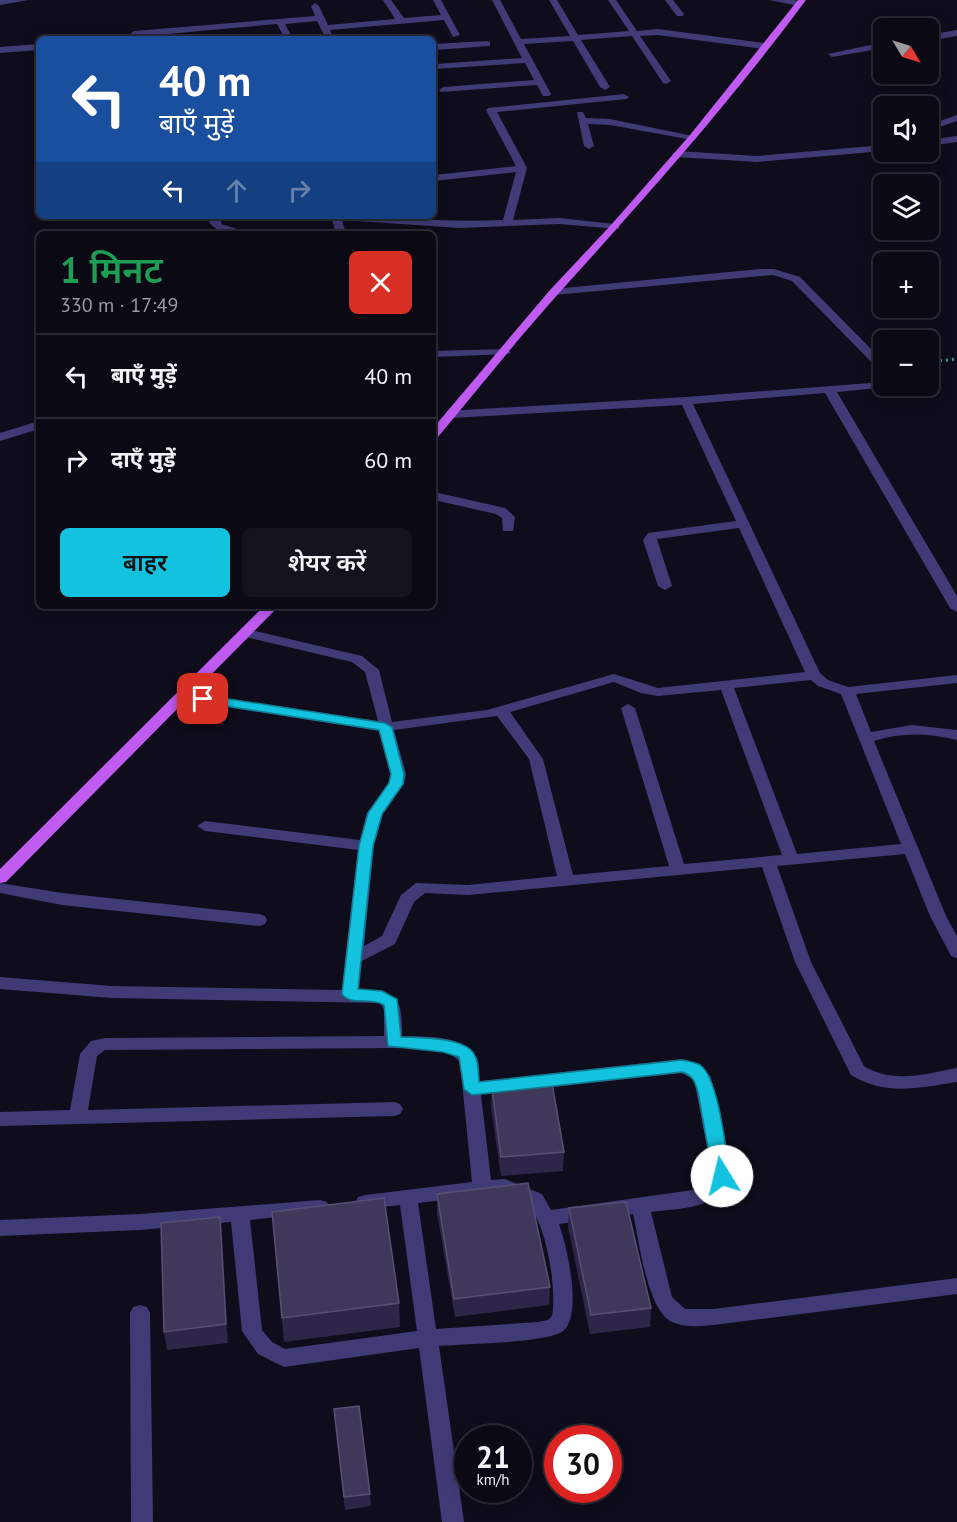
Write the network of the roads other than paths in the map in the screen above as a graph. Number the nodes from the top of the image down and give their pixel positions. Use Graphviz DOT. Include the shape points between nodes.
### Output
graph roads {
  1 [pos="25,0"];
  2 [pos="387,0"];
  3 [pos="437,0"];
  4 [pos="496,0"];
  5 [pos="553,0"];
  6 [pos="612,0"];
  7 [pos="669,0"];
  8 [pos="773,0"];
  9 [pos="801,2"];
  10 [pos="0,3"];
  11 [pos="315,6"];
  12 [pos="680,14"];
  13 [pos="447,17"];
  14 [pos="320,18"];
  15 [pos="279,21"];
  16 [pos="401,21"];
  17 [pos="206,28"];
  18 [pos="325,28"];
  19 [pos="635,33"];
  20 [pos="957,33"];
  21 [pos="134,34"];
  22 [pos="456,35"];
  23 [pos="210,36"];
  24 [pos="287,36"];
  25 [pos="329,36"];
  26 [pos="939,36"];
  27 [pos="575,37"];
  28 [pos="518,42"];
  29 [pos="487,44"];
  30 [pos="764,46"];
  31 [pos="36,47"];
  32 [pos="436,47"];
  33 [pos="873,47"];
  34 [pos="0,50"];
  35 [pos="832,54"];
  36 [pos="528,60"];
  37 [pos="436,67"];
  38 [pos="666,81"];
  39 [pos="540,82"];
  40 [pos="605,87"];
  41 [pos="444,90"];
  42 [pos="546,94"];
  43 [pos="624,98"];
  44 [pos="576,102"];
  45 [pos="957,118"];
  46 [pos="582,121"];
  47 [pos="939,124"];
  48 [pos="693,137"];
  49 [pos="957,139"];
  50 [pos="939,141"];
  51 [pos="589,146"];
  52 [pos="873,149"];
  53 [pos="677,154"];
  54 [pos="522,168"];
  55 [pos="436,178"];
  56 [pos="216,219"];
  57 [pos="418,219"];
  58 [pos="507,224"];
  59 [pos="615,228"];
  60 [pos="237,231"];
  61 [pos="554,292"];
  62 [pos="505,352"];
  63 [pos="436,354"];
  64 [pos="873,358"];
  65 [pos="873,386"];
  66 [pos="830,391"];
  67 [pos="686,401"];
  68 [pos="451,414"];
  69 [pos="36,426"];
  70 [pos="436,432"];
  71 [pos="0,436"];
  72 [pos="436,496"];
  73 [pos="742,524"];
  74 [pos="508,528"];
  75 [pos="665,586"];
  76 [pos="957,608"];
  77 [pos="269,609"];
  78 [pos="246,633"];
  79 [pos="814,675"];
  80 [pos="957,679"];
  81 [pos="726,685"];
  82 [pos="847,691"];
  83 [pos="182,696"];
  84 [pos="628,708"];
  85 [pos="501,711"];
  86 [pos="385,727"];
  87 [pos="957,735"];
  88 [pos="867,738"];
  89 [pos="206,826"];
  90 [pos="366,846"];
  91 [pos="911,848"];
  92 [pos="792,861"];
  93 [pos="768,863"];
  94 [pos="678,870"];
  95 [pos="0,878"];
  96 [pos="566,880"];
  97 [pos="0,888"];
  98 [pos="259,920"];
  99 [pos="957,952"];
  100 [pos="355,957"];
  101 [pos="0,983"];
  102 [pos="350,994"];
  103 [pos="393,1042"];
  104 [pos="957,1076"];
  105 [pos="472,1089"];
  106 [pos="394,1109"];
  107 [pos="78,1116"];
  108 [pos="0,1119"];
  109 [pos="482,1187"];
  110 [pos="408,1198"];
  111 [pos="640,1206"];
  112 [pos="240,1213"];
  113 [pos="547,1218"];
  114 [pos="0,1228"];
  115 [pos="957,1286"];
  116 [pos="140,1313"];
  117 [pos="428,1338"];
  118 [pos="142,1522"];
  119 [pos="453,1522"];
  1 -- 10 [label="street"];
  2 -- 16 [label="street"];
  3 -- 13 [label="street"];
  4 -- 28 [label="street"];
  5 -- 27 [label="street"];
  6 -- 19 [label="street"];
  7 -- 12 [label="street"];
  8 -- 9 [label="street"];
  9 -- 30 [label="main road"];
  11 -- 14 [label="street"];
  13 -- 16 [label="street"];
  13 -- 22 [label="street"];
  14 -- 15 [label="street"];
  14 -- 18 [label="street"];
  15 -- 17 [label="street"];
  15 -- 24 [label="street"];
  16 -- 18 [label="street"];
  17 -- 21 [label="street"];
  17 -- 23 [label="street"];
  18 -- 25 [label="street"];
  19 -- 27 [label="street"];
  19 -- 30 [label="street" via="671,33"];
  19 -- 38 [label="street"];
  20 -- 26 [label="street"];
  27 -- 28 [label="street"];
  27 -- 40 [label="street"];
  28 -- 36 [label="street"];
  29 -- 32 [label="street"];
  30 -- 48 [label="main road"];
  31 -- 34 [label="street"];
  33 -- 35 [label="street"];
  36 -- 37 [label="street"];
  36 -- 39 [label="street"];
  39 -- 41 [label="street"];
  39 -- 42 [label="street"];
  43 -- 44 [label="street"];
  44 -- 46 [label="street"];
  44 -- 54 [label="street" via="491,110"];
  45 -- 47 [label="street"];
  46 -- 48 [label="street"];
  46 -- 51 [label="street"];
  48 -- 53 [label="main road"];
  49 -- 50 [label="street"];
  52 -- 53 [label="street" via="757,159"];
  53 -- 59 [label="main road"];
  54 -- 55 [label="street"];
  54 -- 58 [label="street"];
  56 -- 60 [label="street" via="217,226"];
  57 -- 58 [label="street" via="460,225"];
  58 -- 59 [label="street" via="559,221"];
  59 -- 61 [label="main road"];
  61 -- 62 [label="main road"];
  61 -- 64 [label="street" via="760,272 787,274"];
  62 -- 63 [label="street"];
  62 -- 68 [label="main road"];
  65 -- 66 [label="street"];
  66 -- 67 [label="street"];
  66 -- 76 [label="street"];
  67 -- 68 [label="street"];
  67 -- 73 [label="street"];
  68 -- 70 [label="main road"];
  69 -- 71 [label="street"];
  72 -- 74 [label="street" via="500,512 508,517"];
  73 -- 75 [label="street" via="653,536 650,540"];
  73 -- 79 [label="street"];
  77 -- 78 [label="main road"];
  78 -- 83 [label="main road"];
  78 -- 86 [label="street" via="363,661 372,670"];
  79 -- 81 [label="street"];
  79 -- 82 [label="street"];
  80 -- 82 [label="street"];
  81 -- 85 [label="street" via="649,692 614,678"];
  81 -- 92 [label="street"];
  82 -- 88 [label="street"];
  83 -- 86 [label="street"];
  83 -- 95 [label="main road"];
  84 -- 94 [label="street"];
  85 -- 86 [label="street"];
  85 -- 96 [label="street" via="536,759"];
  86 -- 90 [label="street" via="398,774 396,784 375,813"];
  87 -- 88 [label="street" via="912,729"];
  88 -- 91 [label="street"];
  89 -- 90 [label="street"];
  90 -- 100 [label="street"];
  91 -- 92 [label="street"];
  91 -- 99 [label="street"];
  92 -- 93 [label="street"];
  93 -- 94 [label="street"];
  93 -- 104 [label="street" via="803,962 857,1070 883,1083"];
  94 -- 96 [label="street"];
  96 -- 100 [label="street" via="468,890 422,887 407,899 389,940"];
  97 -- 98 [label="street" via="62,899"];
  100 -- 102 [label="street"];
  101 -- 102 [label="street" via="112,992"];
  102 -- 103 [label="street" via="382,997 391,1003"];
  103 -- 105 [label="street" via="444,1046 465,1053"];
  103 -- 107 [label="street" via="105,1044 89,1054"];
  105 -- 109 [label="street"];
  105 -- 111 [label="street" via="682,1066 694,1069 702,1077 706,1092 721,1170 719,1185 699,1198"];
  106 -- 107 [label="street"];
  107 -- 108 [label="street"];
  109 -- 110 [label="street"];
  109 -- 113 [label="street" via="505,1186 521,1191 536,1199"];
  110 -- 112 [label="street"];
  110 -- 117 [label="street"];
  111 -- 113 [label="street"];
  111 -- 115 [label="street" via="663,1299 670,1311 680,1317 714,1317"];
  112 -- 114 [label="street"];
  112 -- 117 [label="street" via="252,1331 269,1352 284,1358"];
  113 -- 117 [label="street" via="562,1286 561,1320 554,1327"];
  116 -- 118 [label="street"];
  117 -- 119 [label="street"];
}
